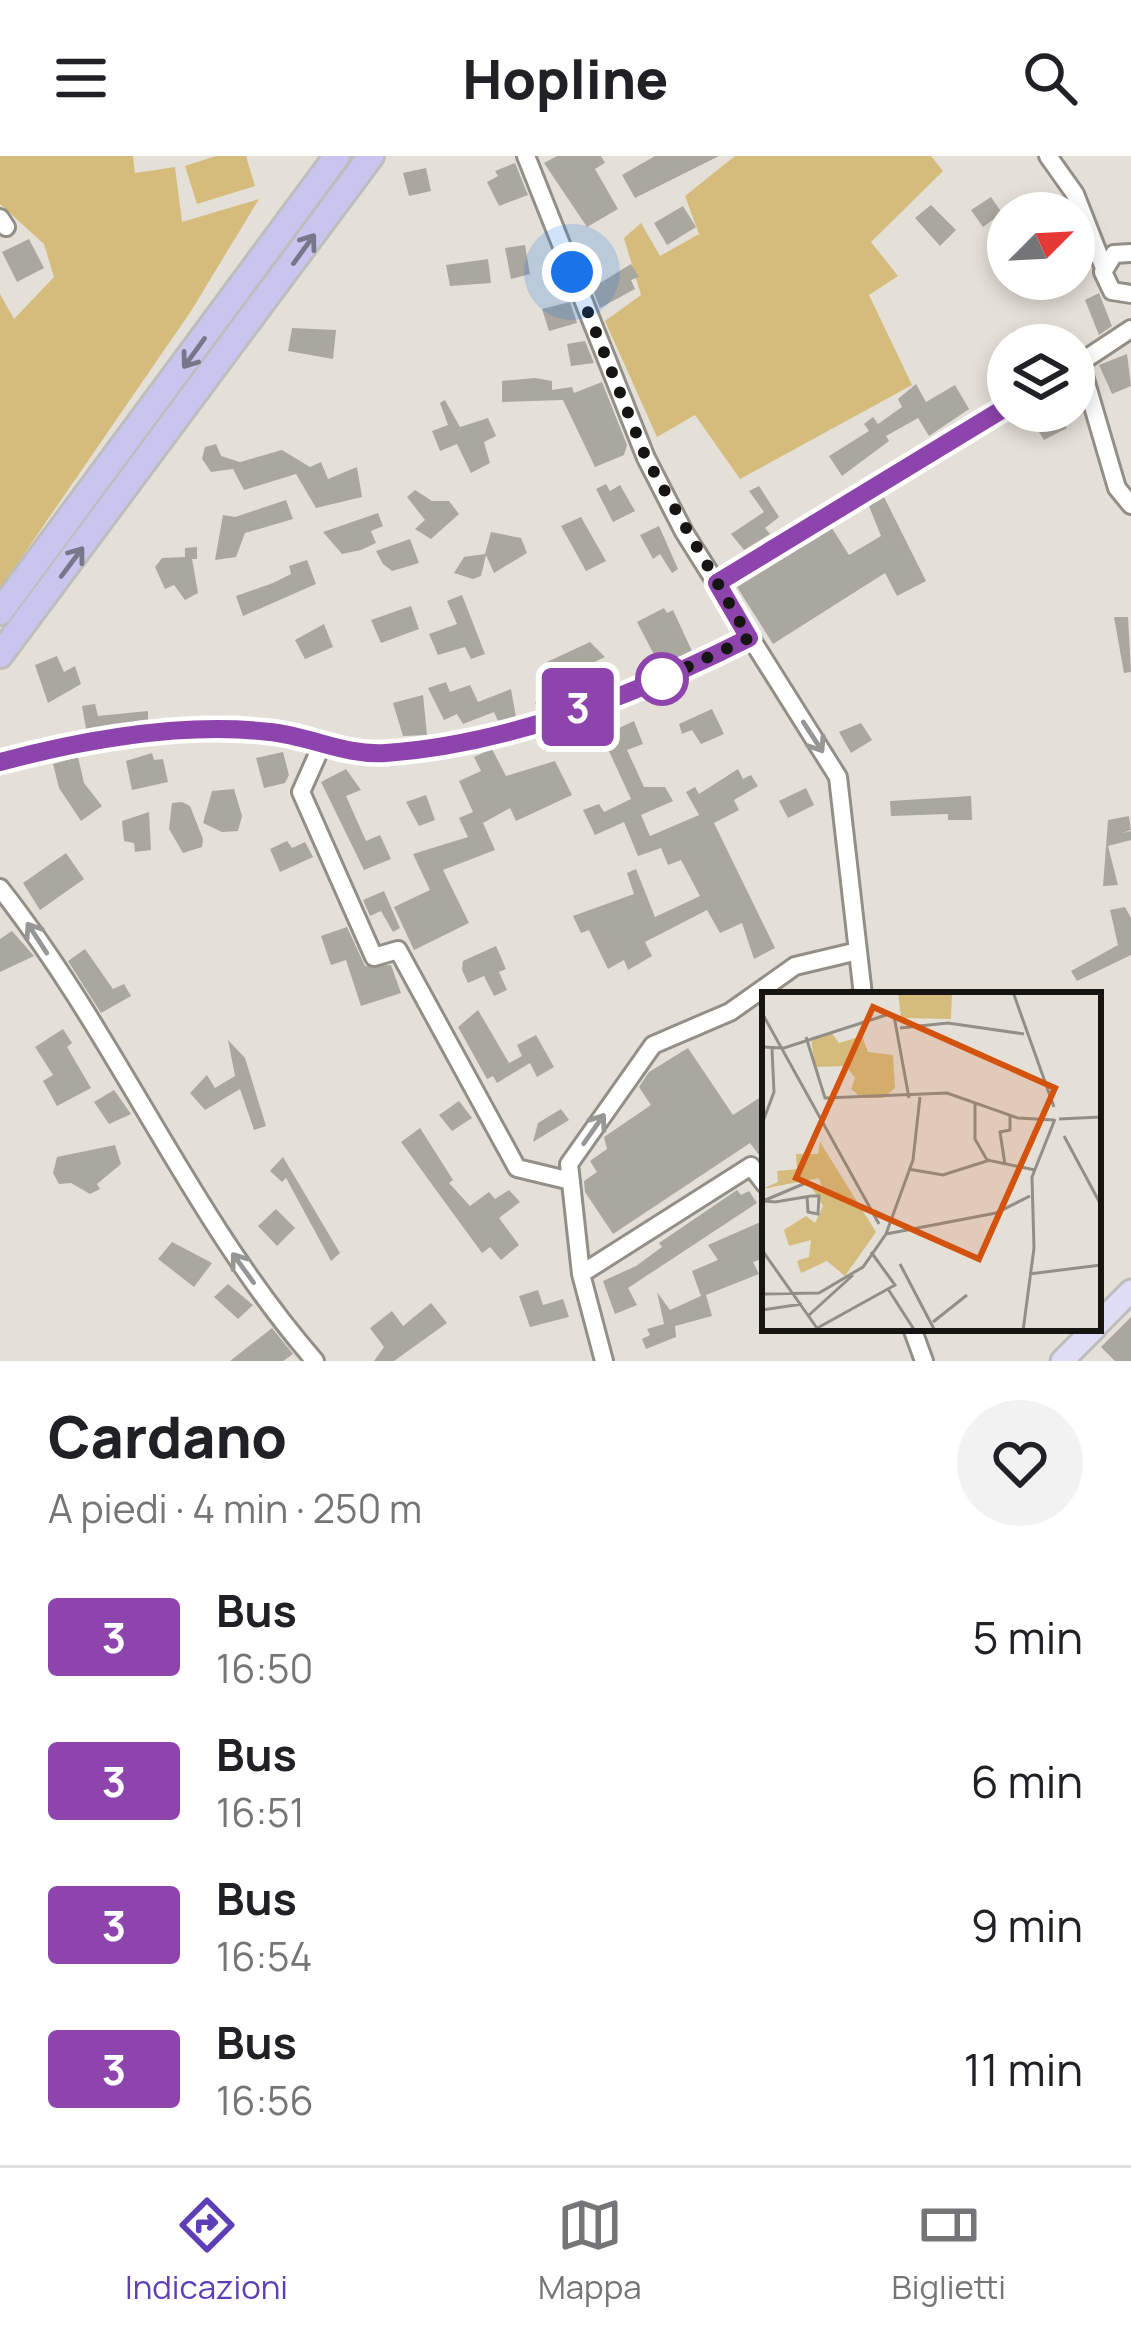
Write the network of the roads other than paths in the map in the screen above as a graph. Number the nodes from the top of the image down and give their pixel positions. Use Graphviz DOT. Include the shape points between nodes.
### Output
graph roads {
  1 [pos="337,156"];
  2 [pos="370,156"];
  3 [pos="526,156"];
  4 [pos="1048,156"];
  5 [pos="1070,192"];
  6 [pos="1095,228"];
  7 [pos="1095,241"];
  8 [pos="1126,252"];
  9 [pos="1104,268"];
  10 [pos="1122,293"];
  11 [pos="1129,331"];
  12 [pos="1095,353"];
  13 [pos="987,419"];
  14 [pos="1095,420"];
  15 [pos="1131,505"];
  16 [pos="717,583"];
  17 [pos="0,612"];
  18 [pos="749,638"];
  19 [pos="0,655"];
  20 [pos="321,747"];
  21 [pos="0,762"];
  22 [pos="0,888"];
  23 [pos="858,951"];
  24 [pos="863,992"];
  25 [pos="762,1180"];
  26 [pos="572,1181"];
  27 [pos="581,1274"];
  28 [pos="1131,1291"];
  29 [pos="1101,1321"];
  30 [pos="913,1331"];
  31 [pos="1091,1331"];
  32 [pos="315,1361"];
  33 [pos="604,1361"];
  34 [pos="924,1361"];
  35 [pos="1062,1361"];
  1 -- 17 [label="highway, one-way"];
  19 -- 2 [label="highway, one-way"];
  3 -- 16 [label="street" via="646,458"];
  4 -- 5 [label="street"];
  6 -- 8 [label="street"];
  7 -- 9 [label="street"];
  8 -- 9 [label="street"];
  9 -- 10 [label="street"];
  10 -- 11 [label="street"];
  11 -- 12 [label="street"];
  13 -- 16 [label="street"];
  14 -- 15 [label="street" via="1117,488"];
  16 -- 18 [label="street"];
  18 -- 20 [label="street" via="666,677 527,724 382,754"];
  18 -- 23 [label="street, one-way" via="838,776"];
  20 -- 21 [label="street" via="272,732 171,733 86,741"];
  20 -- 26 [label="street" via="301,792 374,957 398,950 518,1168"];
  32 -- 22 [label="street, one-way" via="217,1232 104,1036"];
  23 -- 24 [label="street"];
  26 -- 23 [label="street, one-way" via="569,1164 653,1045 730,1012 795,966"];
  25 -- 27 [label="street" via="751,1166"];
  26 -- 27 [label="street"];
  27 -- 33 [label="street"];
  28 -- 29 [label="main road"];
  30 -- 34 [label="street"];
  31 -- 35 [label="main road"];
}
